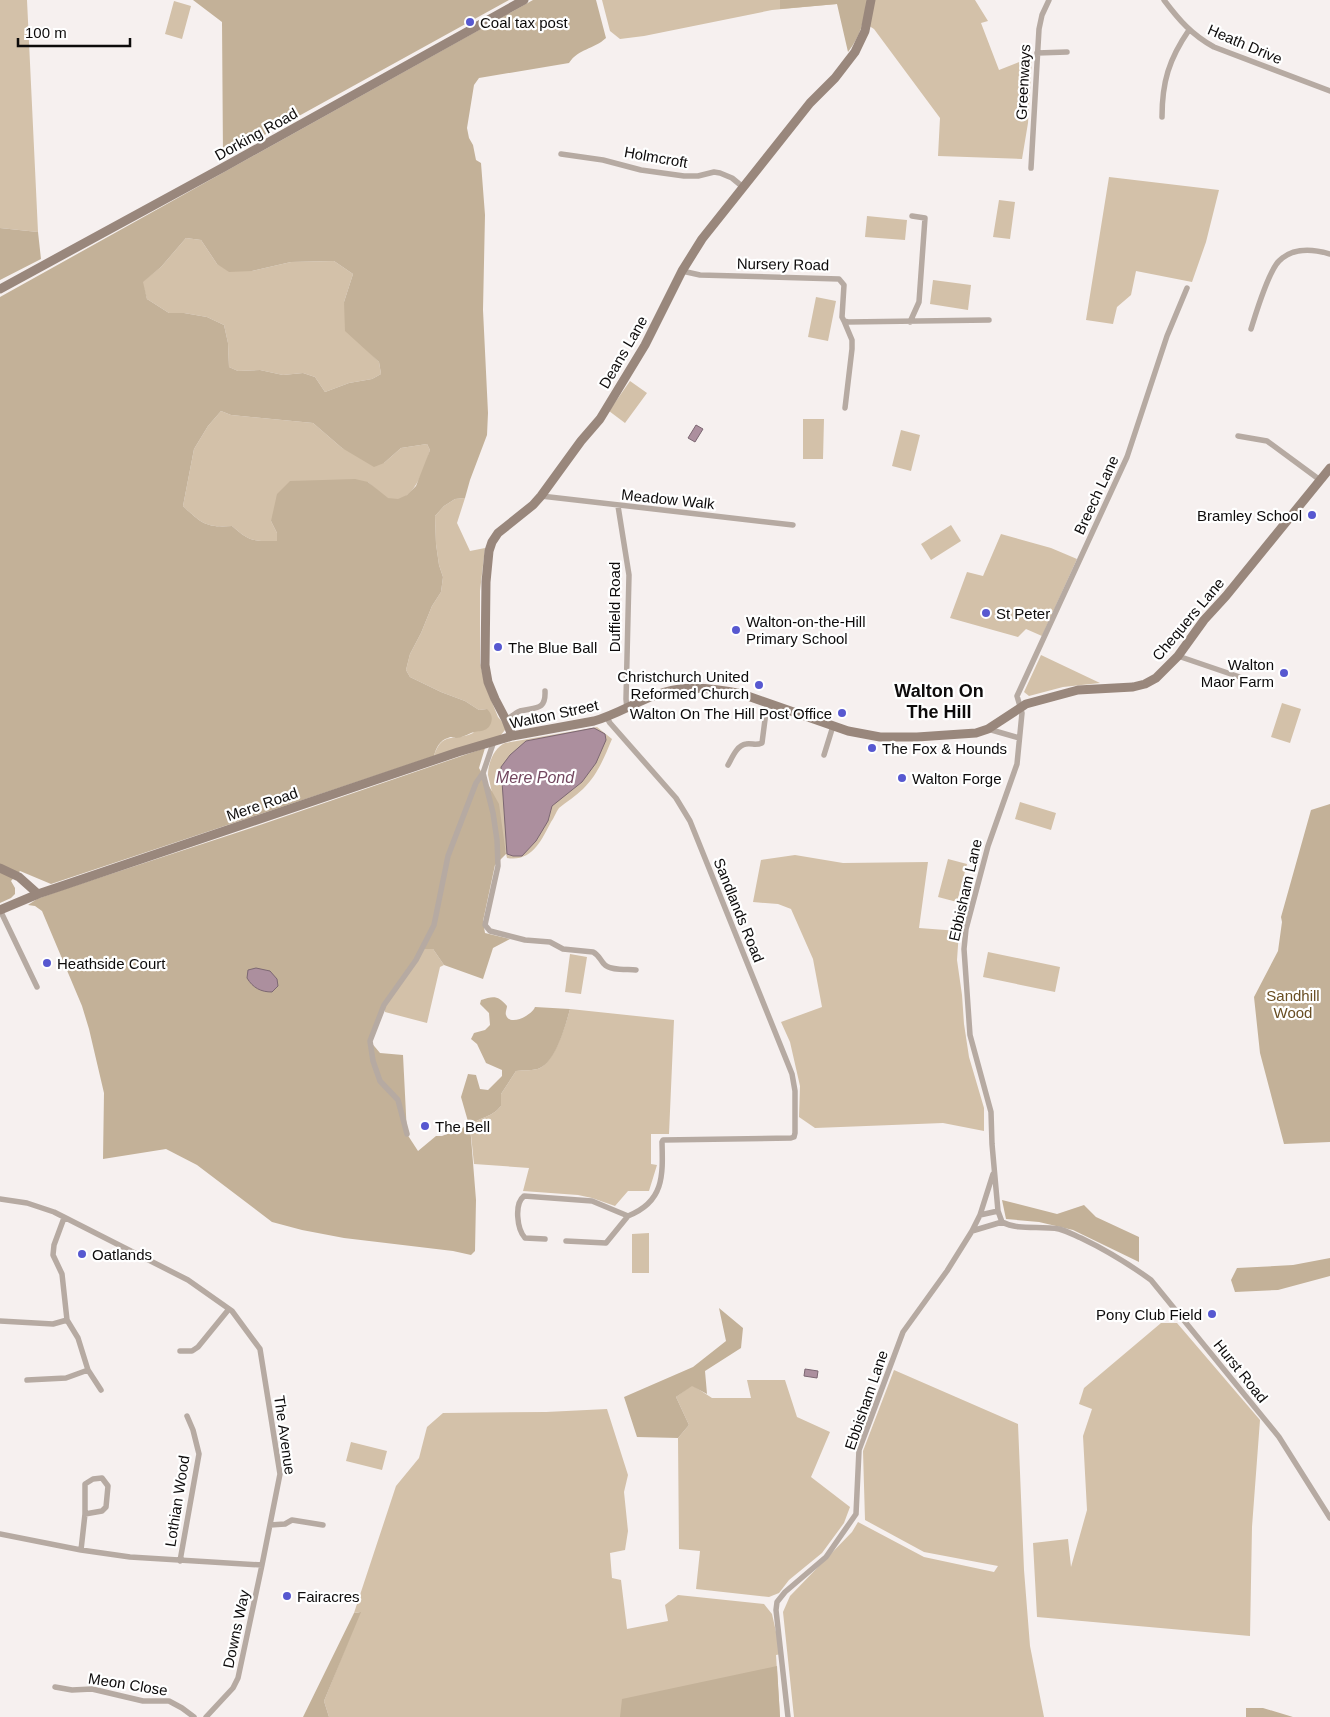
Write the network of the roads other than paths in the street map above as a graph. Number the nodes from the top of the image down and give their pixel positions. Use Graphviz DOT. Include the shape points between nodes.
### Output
graph roads {
  1 [pos="524,0"];
  2 [pos="871,0"];
  3 [pos="1049,0"];
  4 [pos="1164,0"];
  5 [pos="1189,30"];
  6 [pos="1067,52"];
  7 [pos="1037,53"];
  8 [pos="1330,91"];
  9 [pos="1162,117"];
  10 [pos="561,154"];
  11 [pos="1031,168"];
  12 [pos="743,187"];
  13 [pos="912,216"];
  14 [pos="1330,254"];
  15 [pos="682,271"];
  16 [pos="1187,288"];
  17 [pos="0,289"];
  18 [pos="989,320"];
  19 [pos="844,321"];
  20 [pos="910,322"];
  21 [pos="1250,329"];
  22 [pos="846,408"];
  23 [pos="1238,436"];
  24 [pos="1330,468"];
  25 [pos="1320,480"];
  26 [pos="541,496"];
  27 [pos="618,506"];
  28 [pos="793,525"];
  29 [pos="1178,656"];
  30 [pos="1266,686"];
  31 [pos="545,691"];
  32 [pos="767,704"];
  33 [pos="1020,707"];
  34 [pos="627,708"];
  35 [pos="607,718"];
  36 [pos="506,720"];
  37 [pos="833,726"];
  38 [pos="988,729"];
  39 [pos="512,736"];
  40 [pos="1019,738"];
  41 [pos="494,741"];
  42 [pos="824,755"];
  43 [pos="728,765"];
  44 [pos="483,773"];
  45 [pos="0,868"];
  46 [pos="38,894"];
  47 [pos="0,910"];
  48 [pos="636,970"];
  49 [pos="37,987"];
  50 [pos="407,1134"];
  51 [pos="995,1170"];
  52 [pos="0,1199"];
  53 [pos="998,1211"];
  54 [pos="980,1215"];
  55 [pos="628,1216"];
  56 [pos="64,1218"];
  57 [pos="1002,1222"];
  58 [pos="972,1231"];
  59 [pos="545,1239"];
  60 [pos="566,1241"];
  61 [pos="229,1309"];
  62 [pos="67,1320"];
  63 [pos="0,1321"];
  64 [pos="180,1350"];
  65 [pos="88,1370"];
  66 [pos="26,1380"];
  67 [pos="101,1390"];
  68 [pos="187,1416"];
  69 [pos="86,1514"];
  70 [pos="1330,1518"];
  71 [pos="270,1525"];
  72 [pos="324,1525"];
  73 [pos="0,1534"];
  74 [pos="81,1550"];
  75 [pos="180,1561"];
  76 [pos="262,1565"];
  77 [pos="55,1687"];
  78 [pos="194,1717"];
  79 [pos="206,1717"];
  80 [pos="788,1717"];
  1 -- 17 [label="main road, Dorking Road"];
  2 -- 12 [label="main road, Deans Lane" via="865,31 856,52"];
  3 -- 7 [label="street, Greenways" via="1040,22"];
  4 -- 5 [label="street, Heath Drive"];
  5 -- 8 [label="street, Heath Drive" via="1214,47"];
  5 -- 9 [label="street" via="1169,64 1163,90"];
  6 -- 7 [label="street"];
  7 -- 11 [label="street, Greenways"];
  10 -- 12 [label="street, Holmcroft" via="684,176 720,173"];
  12 -- 15 [label="main road, Deans Lane" via="702,239"];
  13 -- 20 [label="street" via="925,218 918,302"];
  14 -- 21 [label="street" via="1306,249 1279,261"];
  15 -- 19 [label="street, Nursery Road" via="700,275 839,279 844,286"];
  15 -- 26 [label="main road, Deans Lane" via="646,345 608,406"];
  16 -- 33 [label="street, Breech Lane" via="1167,336 1130,450 1017,696"];
  18 -- 20 [label="street"];
  19 -- 20 [label="street"];
  19 -- 22 [label="street, Nursery Road" via="852,340"];
  23 -- 25 [label="street" via="1267,442"];
  24 -- 25 [label="main road, Chequers Lane"];
  25 -- 29 [label="main road, Chequers Lane"];
  26 -- 27 [label="street, Meadow Walk"];
  26 -- 36 [label="main road, Deans Lane" via="498,533 489,551 485,665 488,682"];
  27 -- 28 [label="street, Meadow Walk"];
  27 -- 34 [label="street, Duffield Road" via="629,575"];
  29 -- 30 [label="street"];
  29 -- 33 [label="main road, Chequers Lane" via="1156,678 1145,684 1078,690"];
  31 -- 36 [label="street" via="542,705 517,712"];
  32 -- 34 [label="main road, Walton Street" via="742,694 686,689 666,691"];
  32 -- 37 [label="main road, Walton Street"];
  32 -- 43 [label="street" via="762,743 739,747"];
  33 -- 38 [label="main road, Walton Street"];
  33 -- 40 [label="street, Ebbisham Lane"];
  34 -- 35 [label="main road, Walton Street"];
  35 -- 39 [label="main road, Walton Street"];
  35 -- 55 [label="street, Sandlands Road" via="676,798 690,821 792,1074 795,1091 794,1136 791,1138 666,1139 662,1142 658,1189 648,1205"];
  36 -- 39 [label="main road, Deans Lane"];
  37 -- 38 [label="main road, Walton Street" via="886,738 976,733"];
  37 -- 42 [label="street"];
  38 -- 40 [label="street"];
  39 -- 41 [label="main road, Walton Street"];
  40 -- 51 [label="street, Ebbisham Lane" via="1017,764 988,846 966,929 964,950 970,1035 991,1112"];
  41 -- 44 [label="street"];
  41 -- 46 [label="main road, Mere Road"];
  44 -- 48 [label="street" via="493,813 498,866 486,928 516,938 550,942 563,949 593,952 609,968"];
  44 -- 50 [label="street" via="476,783 448,856 434,925 416,960 384,1006 370,1041 380,1081 398,1100"];
  45 -- 46 [label="main road" via="19,877"];
  46 -- 47 [label="main road, Mere Road"];
  47 -- 49 [label="street"];
  51 -- 53 [label="street, Ebbisham Lane"];
  51 -- 54 [label="street, Ebbisham Lane"];
  52 -- 56 [label="street, The Avenue" via="28,1203"];
  53 -- 54 [label="street"];
  53 -- 57 [label="street, Ebbisham Lane"];
  54 -- 58 [label="street, Ebbisham Lane"];
  55 -- 59 [label="street" via="592,1201 524,1196 519,1201 518,1221 522,1234 525,1238"];
  55 -- 60 [label="street" via="606,1243"];
  56 -- 61 [label="street, The Avenue" via="188,1280"];
  56 -- 62 [label="street" via="53,1255 62,1274"];
  57 -- 58 [label="street"];
  57 -- 70 [label="street, Hurst Road" via="1011,1226 1061,1230 1094,1244 1151,1280 1279,1437"];
  58 -- 80 [label="street, Ebbisham Lane" via="903,1332 859,1450 856,1514 826,1557 777,1602"];
  61 -- 64 [label="street" via="198,1347 192,1351"];
  61 -- 71 [label="street, The Avenue" via="260,1349 280,1474"];
  62 -- 63 [label="street" via="53,1324"];
  62 -- 65 [label="street" via="78,1338"];
  65 -- 66 [label="street" via="66,1378"];
  65 -- 67 [label="street"];
  68 -- 75 [label="street, Lothian Wood" via="198,1454"];
  69 -- 69 [label="street" via="85,1484 102,1478 108,1486 106,1507"];
  69 -- 74 [label="street"];
  71 -- 72 [label="street" via="292,1520"];
  71 -- 76 [label="street, The Avenue"];
  73 -- 74 [label="street"];
  74 -- 75 [label="street"];
  75 -- 76 [label="street"];
  76 -- 79 [label="street, Downs Way" via="238,1678 232,1690"];
  77 -- 78 [label="street, Meon Close" via="92,1689 144,1701 169,1701"];
}
